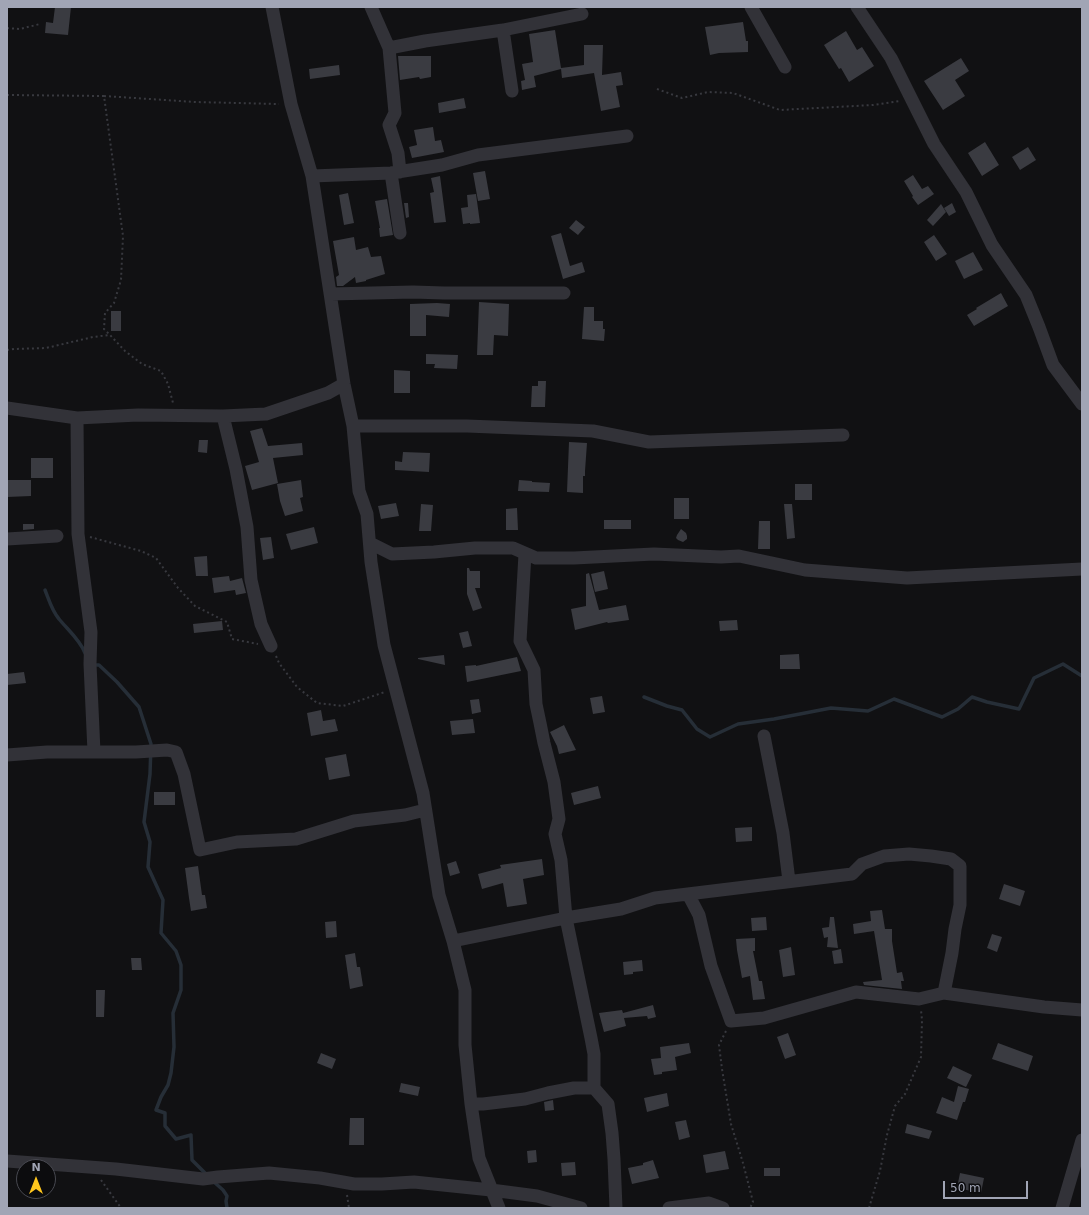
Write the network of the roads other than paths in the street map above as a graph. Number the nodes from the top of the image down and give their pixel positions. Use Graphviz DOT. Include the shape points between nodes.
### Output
graph roads {
  1 [pos="272,7"];
  2 [pos="371,7"];
  3 [pos="751,7"];
  4 [pos="857,7"];
  5 [pos="582,14"];
  6 [pos="503,30"];
  7 [pos="388,48"];
  8 [pos="785,67"];
  9 [pos="512,91"];
  10 [pos="627,136"];
  11 [pos="395,172"];
  12 [pos="312,176"];
  13 [pos="400,233"];
  14 [pos="564,293"];
  15 [pos="330,294"];
  16 [pos="344,384"];
  17 [pos="1082,404"];
  18 [pos="7,408"];
  19 [pos="223,416"];
  20 [pos="77,418"];
  21 [pos="353,426"];
  22 [pos="843,435"];
  23 [pos="57,536"];
  24 [pos="7,539"];
  25 [pos="370,543"];
  26 [pos="525,554"];
  27 [pos="1082,569"];
  28 [pos="271,646"];
  29 [pos="764,736"];
  30 [pos="94,752"];
  31 [pos="7,755"];
  32 [pos="426,810"];
  33 [pos="788,881"];
  34 [pos="688,894"];
  35 [pos="566,918"];
  36 [pos="452,941"];
  37 [pos="944,993"];
  38 [pos="1082,1010"];
  39 [pos="594,1088"];
  40 [pos="471,1104"];
  41 [pos="1082,1140"];
  42 [pos="7,1161"];
  43 [pos="491,1190"];
  44 [pos="499,1208"];
  45 [pos="580,1208"];
  46 [pos="616,1208"];
  47 [pos="669,1208"];
  48 [pos="723,1208"];
  49 [pos="1062,1208"];
  1 -- 12 [label="street" via="291,104"];
  2 -- 7 [label="street"];
  3 -- 8 [label="street"];
  4 -- 17 [label="street" via="890,58 934,144 966,192 992,245 1026,295 1053,365"];
  5 -- 6 [label="street"];
  6 -- 7 [label="street"];
  6 -- 9 [label="street"];
  7 -- 11 [label="street" via="395,113 389,125 398,153"];
  10 -- 11 [label="street" via="478,154 442,165"];
  11 -- 12 [label="street"];
  11 -- 13 [label="street"];
  12 -- 15 [label="street"];
  14 -- 15 [label="street"];
  15 -- 16 [label="street"];
  16 -- 19 [label="street" via="328,393 266,414"];
  16 -- 21 [label="street"];
  18 -- 20 [label="street"];
  19 -- 20 [label="street" via="138,415"];
  19 -- 28 [label="street" via="248,527 251,580 261,624"];
  20 -- 30 [label="street" via="78,534 91,632"];
  21 -- 22 [label="street" via="467,426 593,431 649,442"];
  21 -- 25 [label="street" via="359,491 367,514"];
  23 -- 24 [label="street"];
  25 -- 26 [label="street" via="392,554 475,548 513,548"];
  25 -- 32 [label="street" via="384,645"];
  26 -- 27 [label="street" via="536,558 654,554 739,556 806,570 907,578"];
  26 -- 35 [label="street" via="520,641 534,670 536,704 554,782 559,819 555,834 561,860"];
  29 -- 33 [label="street" via="784,833"];
  30 -- 31 [label="street"];
  30 -- 32 [label="street" via="176,752 184,774 200,850 237,842 296,839 354,821"];
  32 -- 36 [label="street" via="439,895"];
  33 -- 34 [label="street"];
  33 -- 37 [label="street" via="852,874 862,864 884,856 909,854 951,859 960,866 960,905"];
  34 -- 35 [label="street" via="655,898 621,909"];
  34 -- 37 [label="street" via="699,915 711,966 731,1021 764,1018 856,992 918,999"];
  35 -- 36 [label="street"];
  35 -- 39 [label="street" via="594,1054"];
  36 -- 40 [label="street" via="465,990 465,1045"];
  37 -- 38 [label="street"];
  39 -- 40 [label="street" via="574,1088 525,1099"];
  39 -- 46 [label="street" via="608,1104"];
  40 -- 43 [label="street" via="479,1158"];
  41 -- 49 [label="street"];
  42 -- 43 [label="street" via="202,1179 269,1173 354,1184 414,1182"];
  43 -- 44 [label="street"];
  43 -- 45 [label="street" via="537,1196"];
  47 -- 48 [label="street" via="709,1203"];
}
